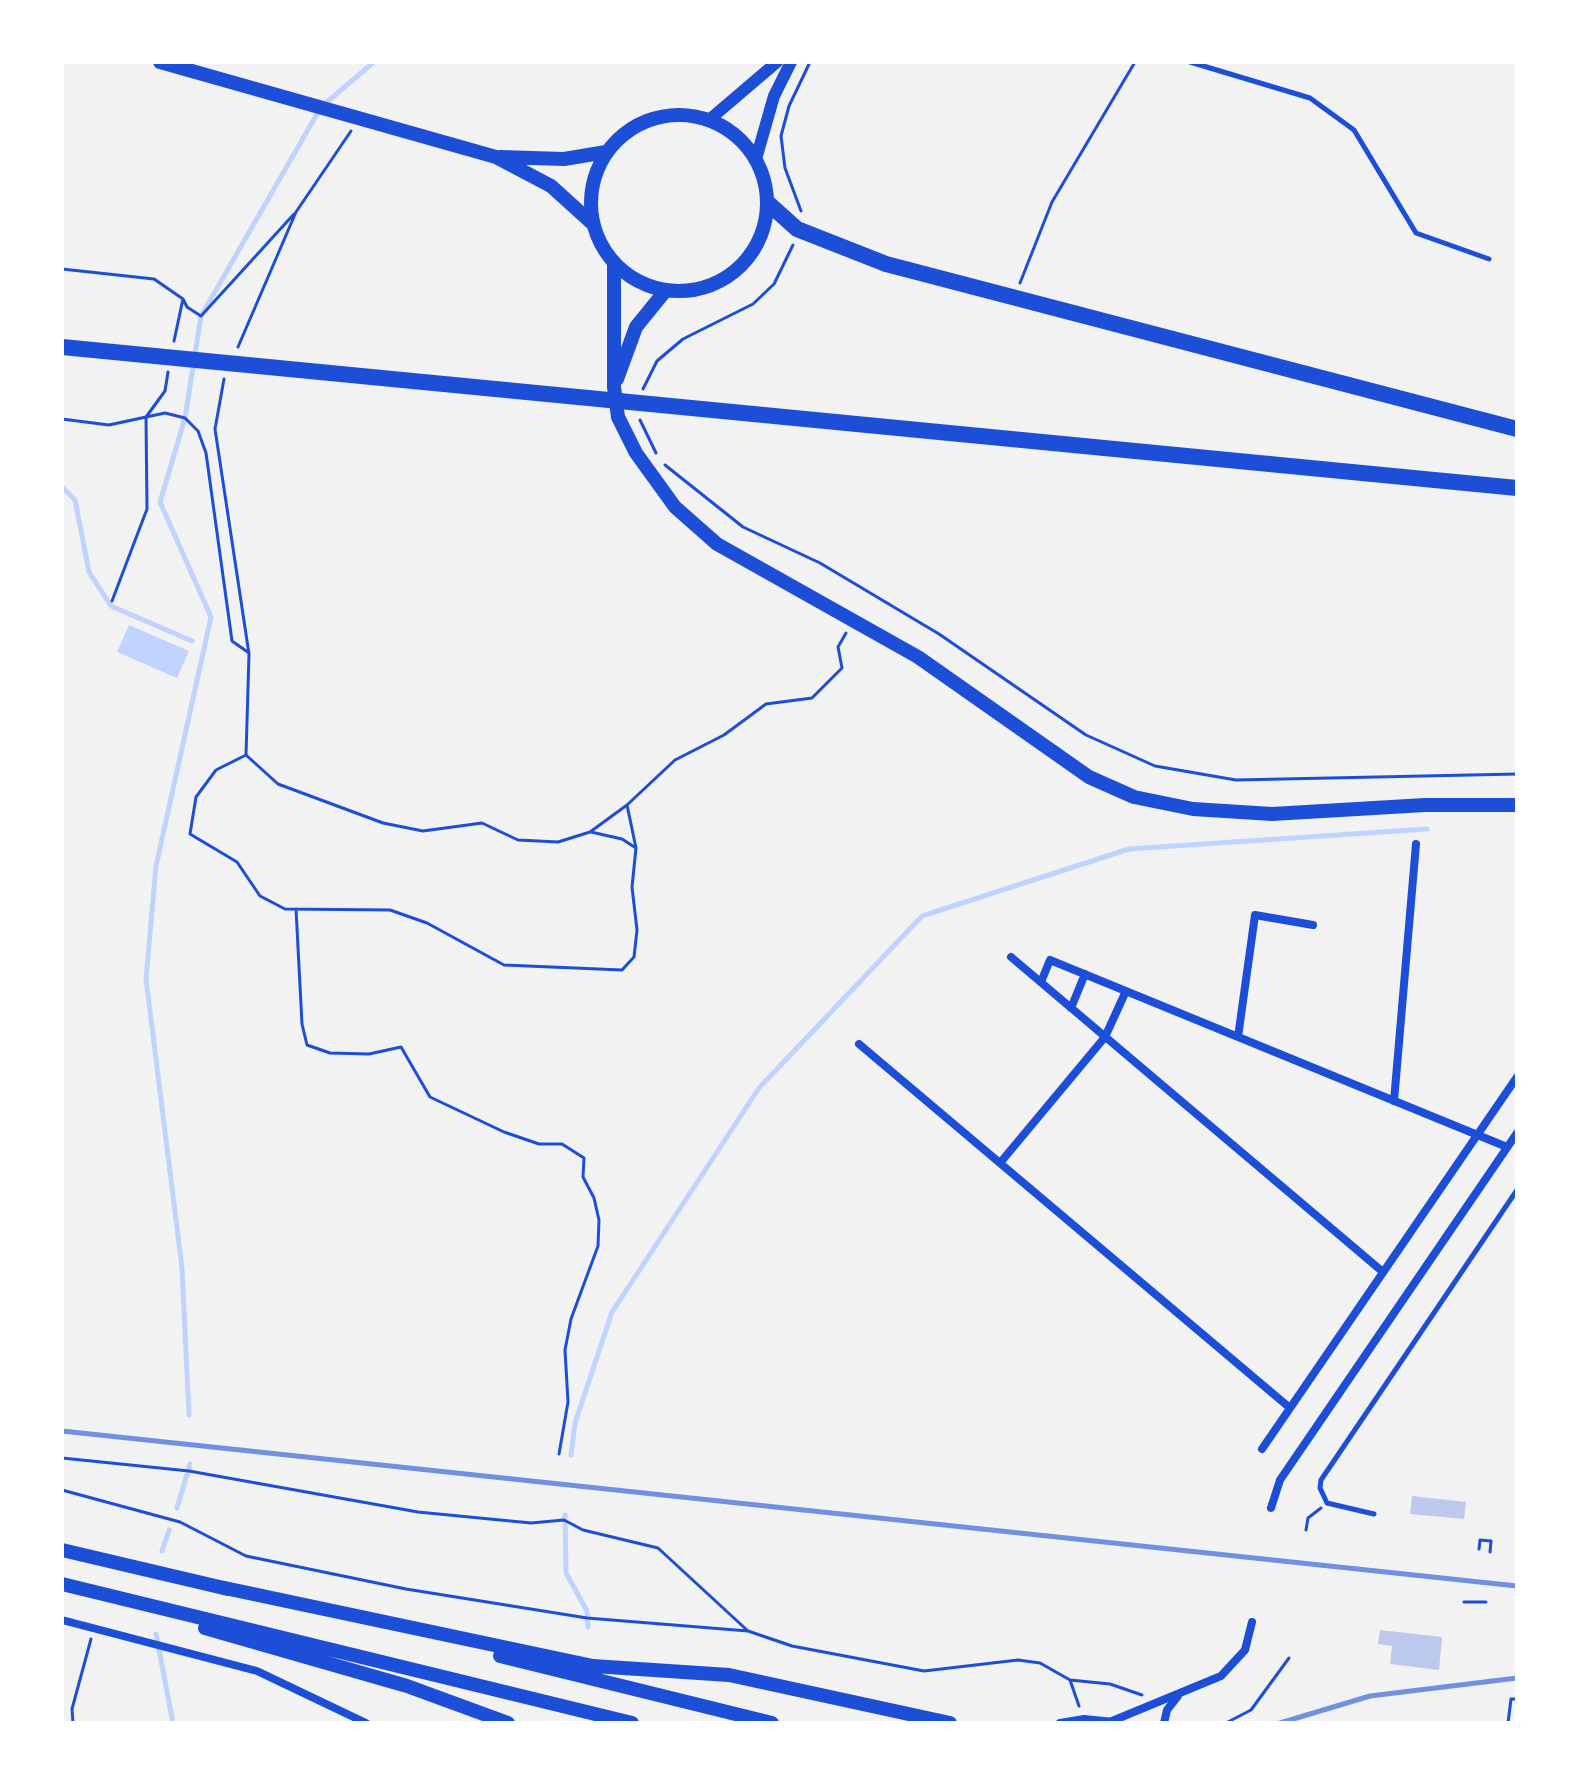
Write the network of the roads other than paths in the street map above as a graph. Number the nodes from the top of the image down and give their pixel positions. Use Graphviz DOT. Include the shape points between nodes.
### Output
graph roads {
  1 [pos="160,62"];
  2 [pos="777,62"];
  3 [pos="791,62"];
  4 [pos="1190,62"];
  5 [pos="709,120"];
  6 [pos="606,152"];
  7 [pos="496,157"];
  8 [pos="756,159"];
  9 [pos="768,203"];
  10 [pos="593,224"];
  11 [pos="1489,259"];
  12 [pos="614,263"];
  13 [pos="666,290"];
  14 [pos="62,347"];
  15 [pos="614,387"];
  16 [pos="1517,429"];
  17 [pos="1517,488"];
  18 [pos="1517,805"];
  19 [pos="1416,844"];
  20 [pos="1313,925"];
  21 [pos="1011,957"];
  22 [pos="1085,974"];
  23 [pos="1041,982"];
  24 [pos="1126,991"];
  25 [pos="1071,1008"];
  26 [pos="1105,1037"];
  27 [pos="1238,1037"];
  28 [pos="859,1044"];
  29 [pos="1517,1077"];
  30 [pos="1394,1101"];
  31 [pos="1517,1133"];
  32 [pos="1478,1135"];
  33 [pos="1507,1147"];
  34 [pos="1000,1163"];
  35 [pos="1517,1190"];
  36 [pos="1383,1272"];
  37 [pos="1290,1408"];
  38 [pos="1262,1449"];
  39 [pos="1271,1508"];
  40 [pos="1374,1514"];
  41 [pos="62,1550"];
  42 [pos="62,1586"];
  43 [pos="220,1587"];
  44 [pos="62,1620"];
  45 [pos="1252,1622"];
  46 [pos="1178,1696"];
  47 [pos="1115,1722"];
  48 [pos="366,1723"];
  49 [pos="508,1723"];
  50 [pos="632,1723"];
  51 [pos="772,1723"];
  52 [pos="950,1723"];
  53 [pos="1060,1723"];
  54 [pos="1164,1723"];
  1 -- 7 [label="main road"];
  2 -- 5 [label="street"];
  3 -- 8 [label="street" via="774,96"];
  4 -- 11 [label="lane" via="1310,98 1354,130 1416,233"];
  5 -- 6 [label="main road" via="681,114 652,118 626,132"];
  5 -- 8 [label="main road" via="728,129"];
  6 -- 7 [label="main road" via="564,159"];
  6 -- 10 [label="main road" via="593,187"];
  7 -- 10 [label="main road" via="551,186"];
  8 -- 9 [label="main road"];
  9 -- 13 [label="main road" via="762,233 748,259 724,279 696,290"];
  9 -- 16 [label="highway" via="797,229 886,264"];
  10 -- 12 [label="main road"];
  12 -- 13 [label="main road" via="638,281"];
  12 -- 15 [label="main road"];
  13 -- 15 [label="main road" via="636,327"];
  14 -- 17 [label="highway" via="162,358 239,358"];
  15 -- 18 [label="main road" via="618,417 636,453 675,507 717,544 918,657 1089,777 1134,797 1193,809 1272,814"];
  19 -- 30 [label="street"];
  20 -- 27 [label="street" via="1255,915"];
  21 -- 23 [label="street"];
  22 -- 23 [label="street" via="1050,960"];
  22 -- 24 [label="street"];
  22 -- 25 [label="street"];
  23 -- 25 [label="street"];
  24 -- 26 [label="street"];
  24 -- 27 [label="street"];
  25 -- 26 [label="street"];
  26 -- 34 [label="street"];
  26 -- 36 [label="street"];
  27 -- 30 [label="street"];
  28 -- 34 [label="street"];
  29 -- 32 [label="street"];
  30 -- 32 [label="street"];
  31 -- 33 [label="street"];
  32 -- 33 [label="street"];
  32 -- 36 [label="street"];
  33 -- 39 [label="street" via="1280,1480"];
  34 -- 37 [label="street"];
  35 -- 40 [label="lane" via="1328,1466 1320,1488 1327,1503"];
  36 -- 37 [label="street"];
  37 -- 38 [label="street"];
  41 -- 43 [label="main road"];
  42 -- 49 [label="main road" via="407,1686"];
  42 -- 50 [label="main road"];
  43 -- 51 [label="main road"];
  43 -- 52 [label="main road" via="593,1666 729,1675"];
  44 -- 48 [label="street" via="257,1671"];
  45 -- 46 [label="street" via="1245,1650 1221,1676"];
  46 -- 47 [label="street" via="1153,1701"];
  46 -- 54 [label="street"];
  47 -- 53 [label="street"];
}
